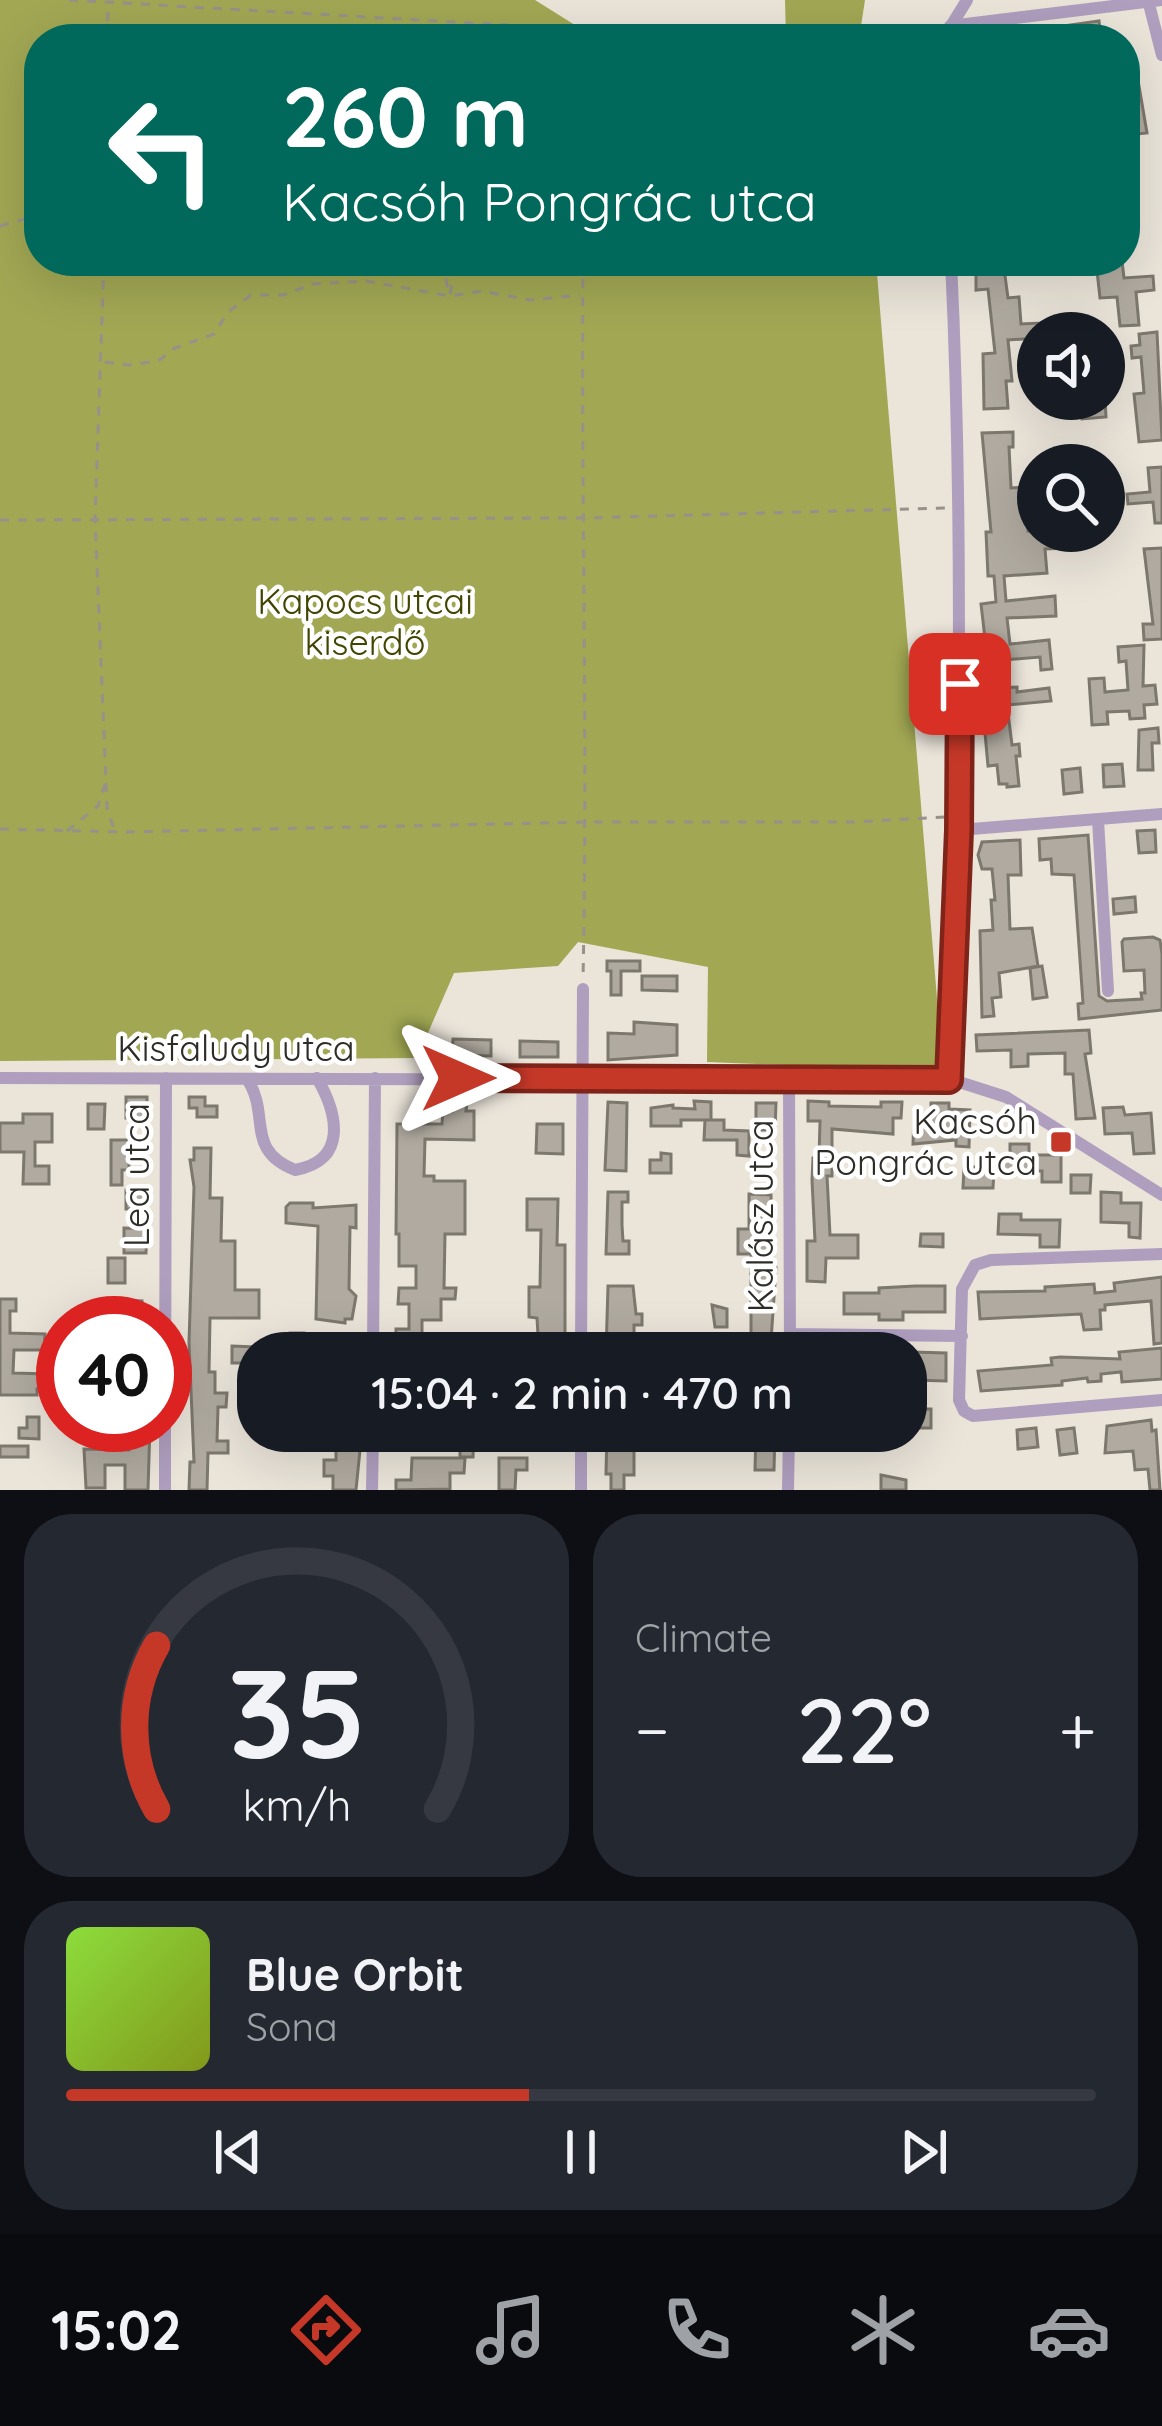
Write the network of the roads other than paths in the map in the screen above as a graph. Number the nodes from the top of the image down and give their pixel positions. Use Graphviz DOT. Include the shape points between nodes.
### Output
graph roads {
  1 [pos="1162,0"];
  2 [pos="1149,1"];
  3 [pos="1003,24"];
  4 [pos="1162,55"];
  5 [pos="952,276"];
  6 [pos="1162,814"];
  7 [pos="1098,820"];
  8 [pos="959,823"];
  9 [pos="583,989"];
  10 [pos="1108,991"];
  11 [pos="0,1078"];
  12 [pos="166,1078"];
  13 [pos="317,1078"];
  14 [pos="375,1078"];
  15 [pos="247,1079"];
  16 [pos="582,1079"];
  17 [pos="789,1079"];
  18 [pos="949,1080"];
  19 [pos="1162,1195"];
  20 [pos="1162,1254"];
  21 [pos="165,1296"];
  22 [pos="373,1332"];
  23 [pos="581,1332"];
  24 [pos="790,1332"];
  25 [pos="927,1335"];
  26 [pos="956,1335"];
  27 [pos="1162,1400"];
  28 [pos="165,1452"];
  29 [pos="373,1452"];
  30 [pos="581,1452"];
  31 [pos="789,1452"];
  32 [pos="165,1490"];
  33 [pos="372,1490"];
  34 [pos="581,1490"];
  35 [pos="788,1490"];
  1 -- 2 [label="street"];
  2 -- 3 [label="street"];
  2 -- 4 [label="street"];
  5 -- 8 [label="street"];
  6 -- 7 [label="street"];
  7 -- 8 [label="street"];
  7 -- 10 [label="street"];
  8 -- 18 [label="street"];
  9 -- 16 [label="street"];
  11 -- 12 [label="street, Kisfaludy utca"];
  12 -- 15 [label="street, Kisfaludy utca"];
  12 -- 21 [label="street, Lea utca"];
  13 -- 14 [label="street, Kisfaludy utca"];
  13 -- 15 [label="street, Kisfaludy utca"];
  13 -- 15 [label="street" via="329,1098 334,1140 320,1162 295,1170 262,1142"];
  14 -- 16 [label="street, Kisfaludy utca"];
  14 -- 22 [label="street"];
  16 -- 17 [label="street, Kisfaludy utca"];
  16 -- 23 [label="street"];
  17 -- 18 [label="street, Kisfaludy utca"];
  17 -- 24 [label="street, Kalász utca"];
  18 -- 19 [label="street, Kisfaludy utca" via="1006,1097"];
  20 -- 26 [label="street" via="980,1262 964,1279"];
  25 -- 26 [label="street"];
  26 -- 27 [label="street" via="959,1400 973,1417"];
  28 -- 32 [label="street, Lea utca"];
  29 -- 33 [label="street"];
  30 -- 34 [label="street"];
  31 -- 35 [label="street"];
}
